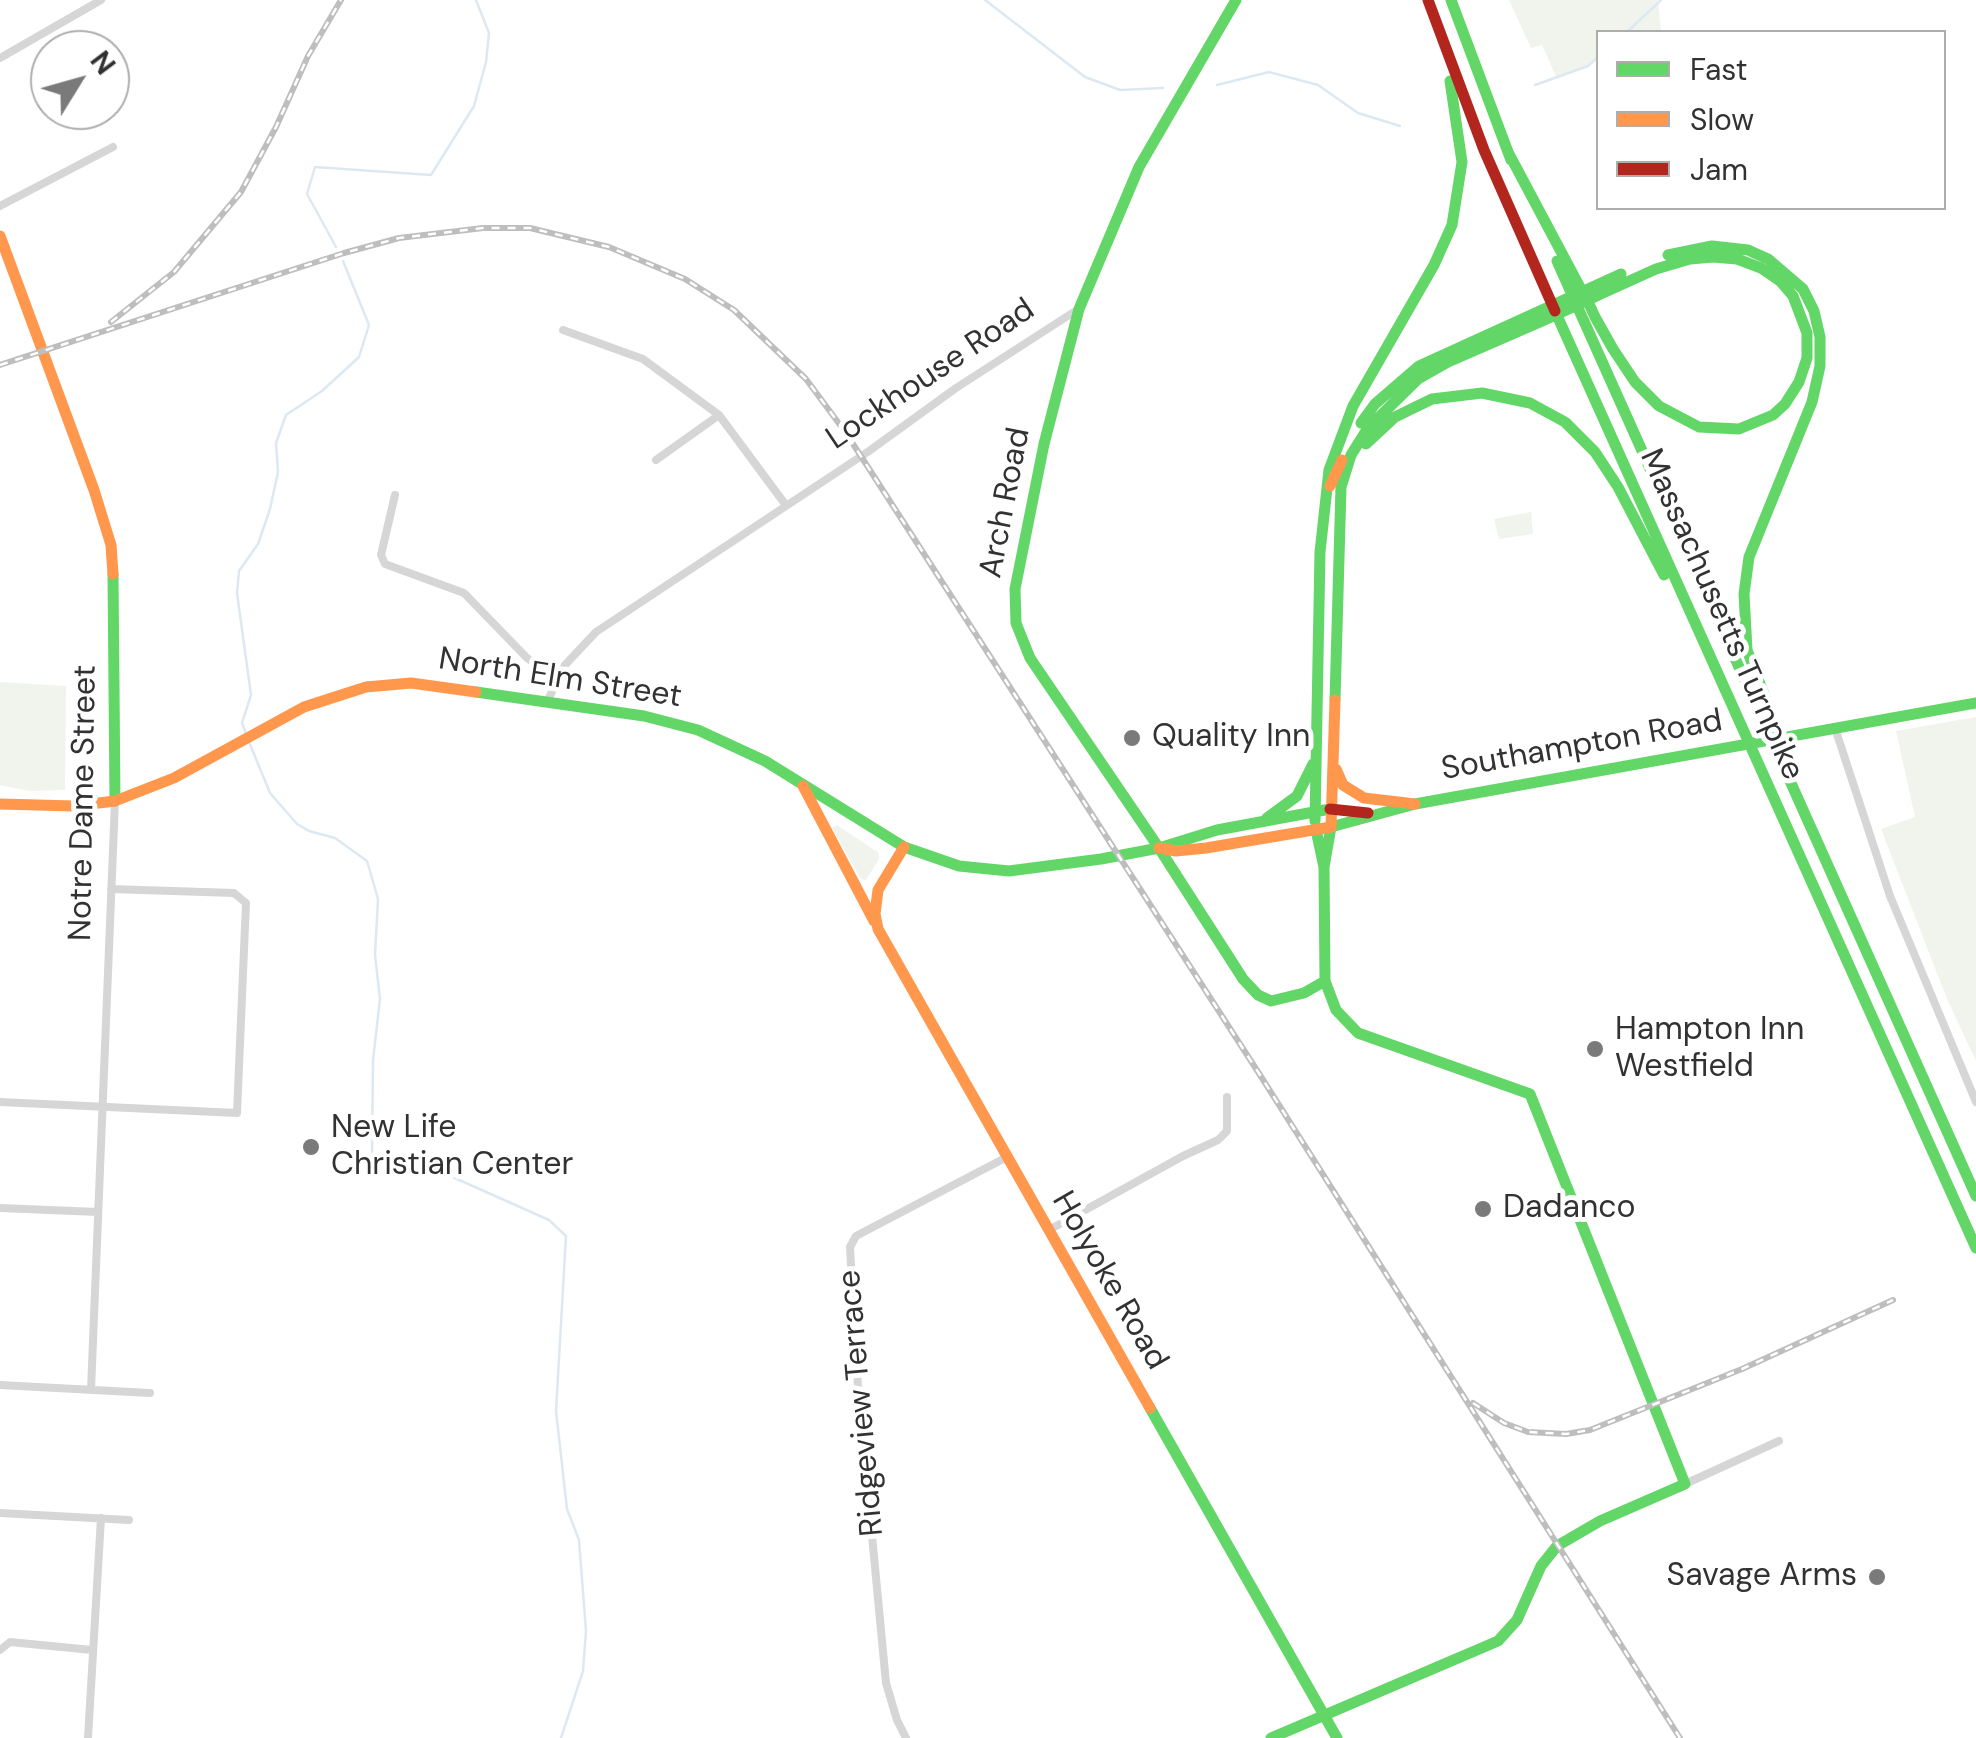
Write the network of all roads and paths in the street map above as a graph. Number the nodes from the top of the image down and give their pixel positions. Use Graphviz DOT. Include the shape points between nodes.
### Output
graph roads {
  1 [pos="101,0"];
  2 [pos="1236,0"];
  3 [pos="1428,0"];
  4 [pos="1451,0"];
  5 [pos="1442,41"];
  6 [pos="0,58"];
  7 [pos="113,146"];
  8 [pos="1508,152"];
  9 [pos="0,206"];
  10 [pos="0,236"];
  11 [pos="1603,288"];
  12 [pos="1080,309"];
  13 [pos="562,330"];
  14 [pos="719,415"];
  15 [pos="656,460"];
  16 [pos="1335,487"];
  17 [pos="396,495"];
  18 [pos="784,504"];
  19 [pos="558,680"];
  20 [pos="548,702"];
  21 [pos="1976,702"];
  22 [pos="1834,728"];
  23 [pos="1742,732"];
  24 [pos="1318,739"];
  25 [pos="1333,752"];
  26 [pos="803,786"];
  27 [pos="116,801"];
  28 [pos="0,804"];
  29 [pos="1414,804"];
  30 [pos="1330,809"];
  31 [pos="1314,814"];
  32 [pos="1375,814"];
  33 [pos="1254,824"];
  34 [pos="1331,827"];
  35 [pos="1316,830"];
  36 [pos="904,847"];
  37 [pos="1160,848"];
  38 [pos="1101,860"];
  39 [pos="1324,867"];
  40 [pos="111,889"];
  41 [pos="878,930"];
  42 [pos="1866,950"];
  43 [pos="1325,981"];
  44 [pos="1227,1097"];
  45 [pos="0,1102"];
  46 [pos="1976,1102"];
  47 [pos="102,1107"];
  48 [pos="1007,1157"];
  49 [pos="1976,1196"];
  50 [pos="0,1208"];
  51 [pos="98,1212"];
  52 [pos="1049,1230"];
  53 [pos="1976,1248"];
  54 [pos="0,1385"];
  55 [pos="91,1390"];
  56 [pos="150,1393"];
  57 [pos="1779,1442"];
  58 [pos="1685,1484"];
  59 [pos="0,1513"];
  60 [pos="101,1518"];
  61 [pos="129,1520"];
  62 [pos="0,1636"];
  63 [pos="10,1642"];
  64 [pos="0,1650"];
  65 [pos="92,1650"];
  66 [pos="1324,1715"];
  67 [pos="88,1738"];
  68 [pos="906,1738"];
  69 [pos="1271,1738"];
  70 [pos="1337,1738"];
  1 -- 6 [label="street"];
  2 -- 12 [label="main road, Lockhouse Road" via="1139,167"];
  3 -- 5 [label="main road, Massachusetts Turnpike"];
  4 -- 8 [label="main road, Massachusetts Turnpike"];
  5 -- 16 [label="main road" via="1462,151 1457,208 1440,252 1348,416 1329,470"];
  5 -- 23 [label="main road, Massachusetts Turnpike"];
  7 -- 9 [label="street"];
  8 -- 11 [label="main road" via="1613,348 1659,406 1692,425 1739,430 1773,415 1800,382 1807,358 1804,317 1787,288 1761,268 1726,258 1690,259"];
  8 -- 42 [label="main road, Massachusetts Turnpike"];
  10 -- 27 [label="main road, Notre Dame Street" via="110,545"];
  11 -- 16 [label="main road" via="1444,352 1399,381 1358,426"];
  11 -- 42 [label="main road" via="1670,254 1732,247 1787,272 1814,311 1820,366 1812,402 1750,557 1744,622 1758,684"];
  12 -- 18 [label="street, Lockhouse Road"];
  12 -- 37 [label="main road, Arch Road" via="1031,502 1015,590 1016,624 1038,673"];
  13 -- 14 [label="street" via="643,359"];
  14 -- 15 [label="street"];
  14 -- 18 [label="street"];
  16 -- 23 [label="main road" via="1376,433 1426,402 1489,393 1550,413 1579,435 1610,474"];
  16 -- 24 [label="main road" via="1320,552"];
  16 -- 25 [label="main road"];
  17 -- 19 [label="street" via="381,555 385,564 464,593 526,658"];
  18 -- 19 [label="street, Lockhouse Road" via="596,632"];
  19 -- 20 [label="street, Lockhouse Road"];
  20 -- 26 [label="main road, North Elm Street" via="698,730 765,760"];
  20 -- 27 [label="main road, North Elm Street" via="411,683 366,688 304,707 174,778"];
  21 -- 22 [label="main road, Southampton Road"];
  22 -- 29 [label="main road, Southampton Road"];
  22 -- 46 [label="street" via="1890,896"];
  23 -- 53 [label="main road, Massachusetts Turnpike"];
  24 -- 31 [label="main road"];
  24 -- 33 [label="main road" via="1301,791"];
  25 -- 29 [label="main road" via="1338,780 1350,791 1374,802"];
  25 -- 30 [label="main road"];
  26 -- 36 [label="main road, North Elm Street"];
  26 -- 41 [label="main road, Holyoke Road"];
  27 -- 28 [label="main road, North Elm Street"];
  27 -- 40 [label="street, Notre Dame Street"];
  29 -- 32 [label="main road, Southampton Road"];
  30 -- 31 [label="main road, Southampton Road"];
  30 -- 32 [label="main road, Southampton Road"];
  30 -- 34 [label="main road"];
  31 -- 33 [label="main road, Southampton Road"];
  31 -- 35 [label="main road"];
  32 -- 34 [label="main road, Southampton Road"];
  33 -- 37 [label="main road, Southampton Road"];
  34 -- 35 [label="main road, Southampton Road"];
  34 -- 39 [label="main road"];
  35 -- 37 [label="main road, Southampton Road" via="1206,848"];
  35 -- 39 [label="main road"];
  36 -- 38 [label="main road, North Elm Street" via="960,866 1009,871"];
  36 -- 41 [label="main road" via="878,890"];
  37 -- 38 [label="main road, Southampton Road"];
  37 -- 43 [label="main road, Arch Road" via="1258,995 1288,998"];
  39 -- 43 [label="main road"];
  40 -- 47 [label="street, Notre Dame Street"];
  40 -- 47 [label="street" via="229,893 243,898 248,913 238,1113"];
  41 -- 48 [label="main road, Holyoke Road"];
  42 -- 49 [label="main road, Massachusetts Turnpike"];
  43 -- 58 [label="main road" via="1330,1000 1358,1033 1530,1094"];
  44 -- 52 [label="street" via="1226,1131 1218,1140"];
  45 -- 47 [label="street"];
  47 -- 51 [label="street, Notre Dame Street"];
  48 -- 52 [label="main road, Holyoke Road"];
  48 -- 68 [label="street, Ridgeview Terrace" via="856,1236 850,1247 886,1683"];
  50 -- 51 [label="street"];
  51 -- 55 [label="street, Notre Dame Street"];
  52 -- 66 [label="main road, Holyoke Road"];
  54 -- 55 [label="street"];
  55 -- 56 [label="street"];
  57 -- 58 [label="street"];
  58 -- 66 [label="main road" via="1556,1546 1518,1620 1498,1641"];
  59 -- 60 [label="street"];
  60 -- 61 [label="street"];
  60 -- 65 [label="street"];
  62 -- 63 [label="street"];
  63 -- 64 [label="street"];
  63 -- 65 [label="street"];
  65 -- 67 [label="street"];
  66 -- 69 [label="main road"];
  66 -- 70 [label="main road, Holyoke Road"];
}
